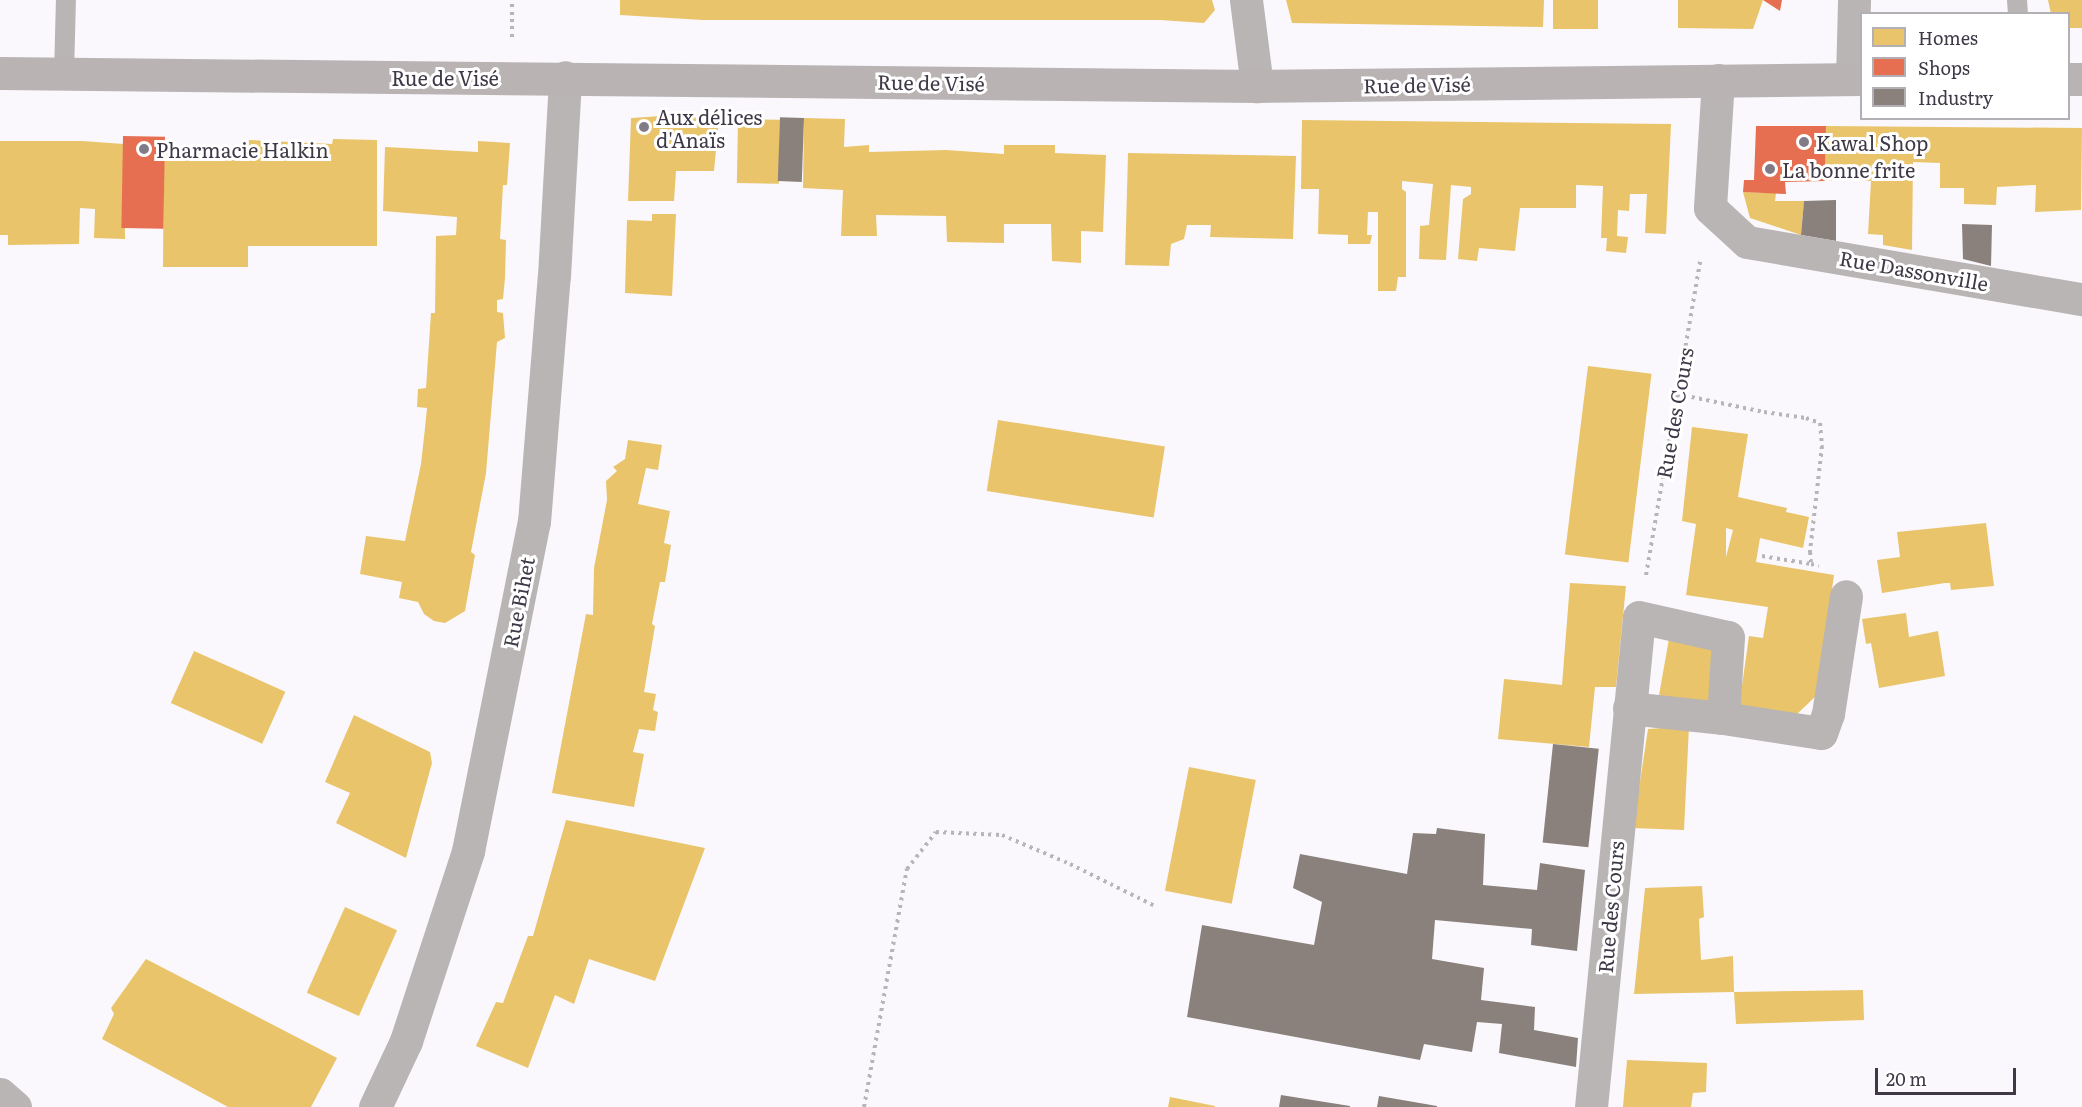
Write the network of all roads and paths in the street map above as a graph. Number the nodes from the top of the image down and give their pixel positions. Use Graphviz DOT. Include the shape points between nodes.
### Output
graph roads {
  1 [pos="66,0"];
  2 [pos="1246,0"];
  3 [pos="1854,0"];
  4 [pos="0,74"];
  5 [pos="64,74"];
  6 [pos="565,77"];
  7 [pos="1857,79"];
  8 [pos="1718,80"];
  9 [pos="1257,86"];
  10 [pos="1710,208"];
  11 [pos="2082,299"];
  12 [pos="1677,394"];
  13 [pos="1762,556"];
  14 [pos="1810,564"];
  15 [pos="1846,596"];
  16 [pos="1639,618"];
  17 [pos="1629,708"];
  18 [pos="1722,718"];
  19 [pos="1153,905"];
  20 [pos="0,1094"];
  21 [pos="15,1107"];
  22 [pos="375,1107"];
  23 [pos="864,1107"];
  24 [pos="1591,1107"];
  1 -- 5 [label="lane"];
  2 -- 9 [label="street"];
  3 -- 7 [label="street"];
  4 -- 5 [label="main road, Rue de Visé"];
  5 -- 6 [label="main road, Rue de Visé"];
  6 -- 9 [label="main road, Rue de Visé"];
  6 -- 22 [label="street, Rue Bihet" via="534,522 468,851 406,1041"];
  7 -- 8 [label="main road, Rue de Visé"];
  8 -- 9 [label="main road, Rue de Visé"];
  8 -- 10 [label="street"];
  10 -- 11 [label="street, Rue Dassonville" via="1746,242"];
  10 -- 12 [label="path, Rue des Cours"];
  12 -- 14 [label="path" via="1820,423 1822,446"];
  12 -- 16 [label="path, Rue des Cours"];
  13 -- 14 [label="path"];
  14 -- 15 [label="path" via="1845,570"];
  15 -- 18 [label="street" via="1828,714 1821,733"];
  16 -- 17 [label="street, Rue des Cours"];
  16 -- 18 [label="street" via="1728,637"];
  17 -- 18 [label="street"];
  17 -- 24 [label="street, Rue des Cours"];
  19 -- 23 [label="path" via="1002,835 936,832 907,869"];
  20 -- 21 [label="street"];
}
